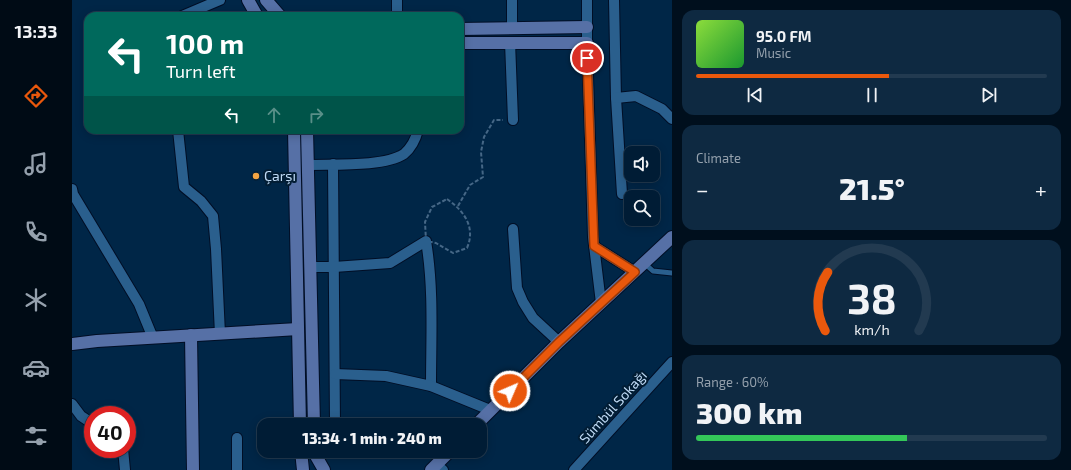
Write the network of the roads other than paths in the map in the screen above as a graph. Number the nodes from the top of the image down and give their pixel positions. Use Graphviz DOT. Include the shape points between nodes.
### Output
graph roads {
  1 [pos="220,0"];
  2 [pos="248,0"];
  3 [pos="266,0"];
  4 [pos="397,0"];
  5 [pos="512,0"];
  6 [pos="587,0"];
  7 [pos="614,0"];
  8 [pos="192,12"];
  9 [pos="255,12"];
  10 [pos="276,12"];
  11 [pos="397,12"];
  12 [pos="587,28"];
  13 [pos="464,29"];
  14 [pos="512,29"];
  15 [pos="510,42"];
  16 [pos="464,43"];
  17 [pos="587,43"];
  18 [pos="616,98"];
  19 [pos="672,119"];
  20 [pos="513,120"];
  21 [pos="178,134"];
  22 [pos="294,134"];
  23 [pos="307,134"];
  24 [pos="417,134"];
  25 [pos="333,164"];
  26 [pos="308,165"];
  27 [pos="72,189"];
  28 [pos="622,194"];
  29 [pos="513,229"];
  30 [pos="672,237"];
  31 [pos="594,246"];
  32 [pos="644,263"];
  33 [pos="311,267"];
  34 [pos="334,267"];
  35 [pos="635,272"];
  36 [pos="672,272"];
  37 [pos="601,303"];
  38 [pos="298,329"];
  39 [pos="220,334"];
  40 [pos="191,336"];
  41 [pos="153,338"];
  42 [pos="559,342"];
  43 [pos="72,344"];
  44 [pos="672,362"];
  45 [pos="335,374"];
  46 [pos="431,386"];
  47 [pos="72,404"];
  48 [pos="490,410"];
  49 [pos="84,417"];
  50 [pos="300,418"];
  51 [pos="314,418"];
  52 [pos="335,418"];
  53 [pos="483,418"];
  54 [pos="237,438"];
  55 [pos="124,458"];
  56 [pos="302,458"];
  57 [pos="317,458"];
  58 [pos="445,458"];
  59 [pos="437,468"];
  60 [pos="125,470"];
  61 [pos="193,470"];
  62 [pos="237,470"];
  63 [pos="303,470"];
  64 [pos="324,470"];
  65 [pos="574,470"];
  1 -- 8 [label="street"];
  2 -- 9 [label="street"];
  3 -- 10 [label="street"];
  4 -- 11 [label="street"];
  5 -- 14 [label="street"];
  6 -- 12 [label="street"];
  7 -- 18 [label="street"];
  12 -- 14 [label="street"];
  12 -- 17 [label="street"];
  13 -- 14 [label="street"];
  15 -- 16 [label="street"];
  15 -- 17 [label="street"];
  15 -- 20 [label="street"];
  17 -- 31 [label="street"];
  18 -- 19 [label="street" via="636,96 662,109"];
  18 -- 28 [label="street"];
  21 -- 39 [label="street" via="184,187 201,200 213,216"];
  22 -- 38 [label="street"];
  23 -- 26 [label="street"];
  24 -- 25 [label="street" via="404,153 382,162"];
  25 -- 26 [label="street"];
  25 -- 34 [label="street"];
  26 -- 33 [label="street"];
  27 -- 41 [label="street" via="139,304"];
  29 -- 42 [label="street" via="517,288 533,318"];
  30 -- 32 [label="street"];
  31 -- 35 [label="street"];
  31 -- 37 [label="street"];
  32 -- 35 [label="street"];
  32 -- 36 [label="lane" via="653,272"];
  33 -- 34 [label="street"];
  33 -- 51 [label="street"];
  34 -- 45 [label="street"];
  34 -- 46 [label="street" via="390,263 426,241 432,303"];
  35 -- 37 [label="street"];
  37 -- 42 [label="street"];
  38 -- 39 [label="street"];
  38 -- 50 [label="street"];
  39 -- 40 [label="street"];
  40 -- 41 [label="street"];
  40 -- 61 [label="street"];
  41 -- 43 [label="street"];
  42 -- 48 [label="street"];
  44 -- 65 [label="street, Sümbül Sokağı"];
  45 -- 46 [label="street" via="386,376"];
  45 -- 52 [label="street"];
  46 -- 48 [label="street"];
  47 -- 49 [label="street"];
  48 -- 53 [label="street"];
  54 -- 62 [label="street"];
  55 -- 60 [label="street"];
  56 -- 63 [label="street"];
  57 -- 64 [label="street"];
  58 -- 59 [label="street"];
}
